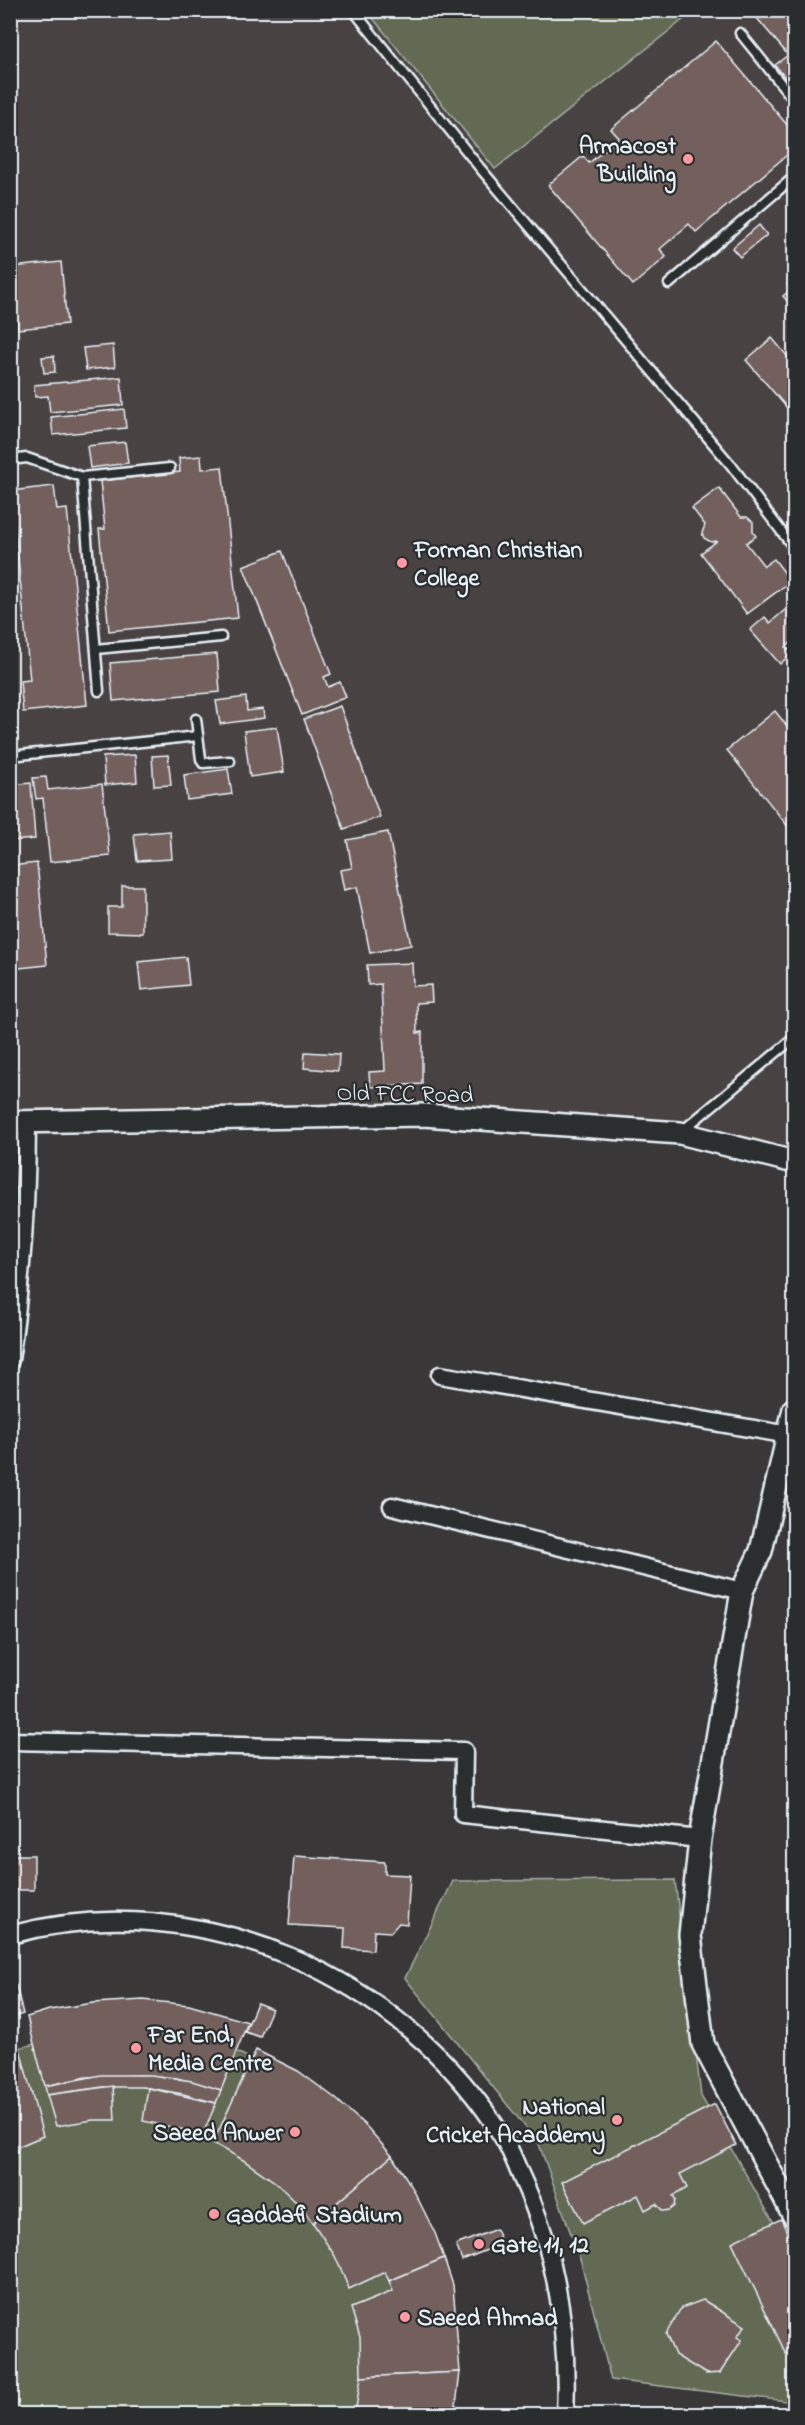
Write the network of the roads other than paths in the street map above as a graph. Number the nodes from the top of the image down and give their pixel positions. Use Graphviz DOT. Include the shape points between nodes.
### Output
graph roads {
  1 [pos="353,10"];
  2 [pos="740,33"];
  3 [pos="795,100"];
  4 [pos="795,177"];
  5 [pos="669,284"];
  6 [pos="10,460"];
  7 [pos="170,468"];
  8 [pos="82,477"];
  9 [pos="795,548"];
  10 [pos="221,636"];
  11 [pos="96,649"];
  12 [pos="99,691"];
  13 [pos="196,719"];
  14 [pos="198,736"];
  15 [pos="10,756"];
  16 [pos="230,761"];
  17 [pos="795,1038"];
  18 [pos="19,1122"];
  19 [pos="680,1133"];
  20 [pos="795,1162"];
  21 [pos="10,1360"];
  22 [pos="440,1375"];
  23 [pos="795,1409"];
  24 [pos="789,1435"];
  25 [pos="392,1506"];
  26 [pos="742,1591"];
  27 [pos="10,1741"];
  28 [pos="700,1839"];
  29 [pos="10,1935"];
  30 [pos="795,2216"];
  31 [pos="565,2415"];
  1 -- 9 [label="lane" via="480,168 731,465"];
  2 -- 3 [label="lane"];
  4 -- 5 [label="lane"];
  6 -- 8 [label="lane" via="27,458"];
  7 -- 8 [label="lane"];
  8 -- 11 [label="lane"];
  10 -- 11 [label="lane"];
  11 -- 12 [label="lane"];
  13 -- 14 [label="lane"];
  14 -- 15 [label="lane"];
  14 -- 16 [label="lane" via="203,763"];
  17 -- 19 [label="lane"];
  18 -- 19 [label="street, Old FCC Road" via="423,1115"];
  18 -- 21 [label="street" via="26,1219"];
  19 -- 20 [label="street, Old FCC Road"];
  22 -- 24 [label="street"];
  23 -- 24 [label="street"];
  24 -- 26 [label="street" via="761,1551"];
  25 -- 26 [label="street"];
  26 -- 28 [label="street"];
  27 -- 28 [label="street" via="464,1751 463,1814"];
  28 -- 30 [label="street" via="690,1935 703,2044"];
  29 -- 31 [label="street" via="51,1926 122,1920 227,1934 300,1960 332,1977 390,2013 422,2040 465,2085 505,2140 534,2204 561,2305 567,2376"];
}
